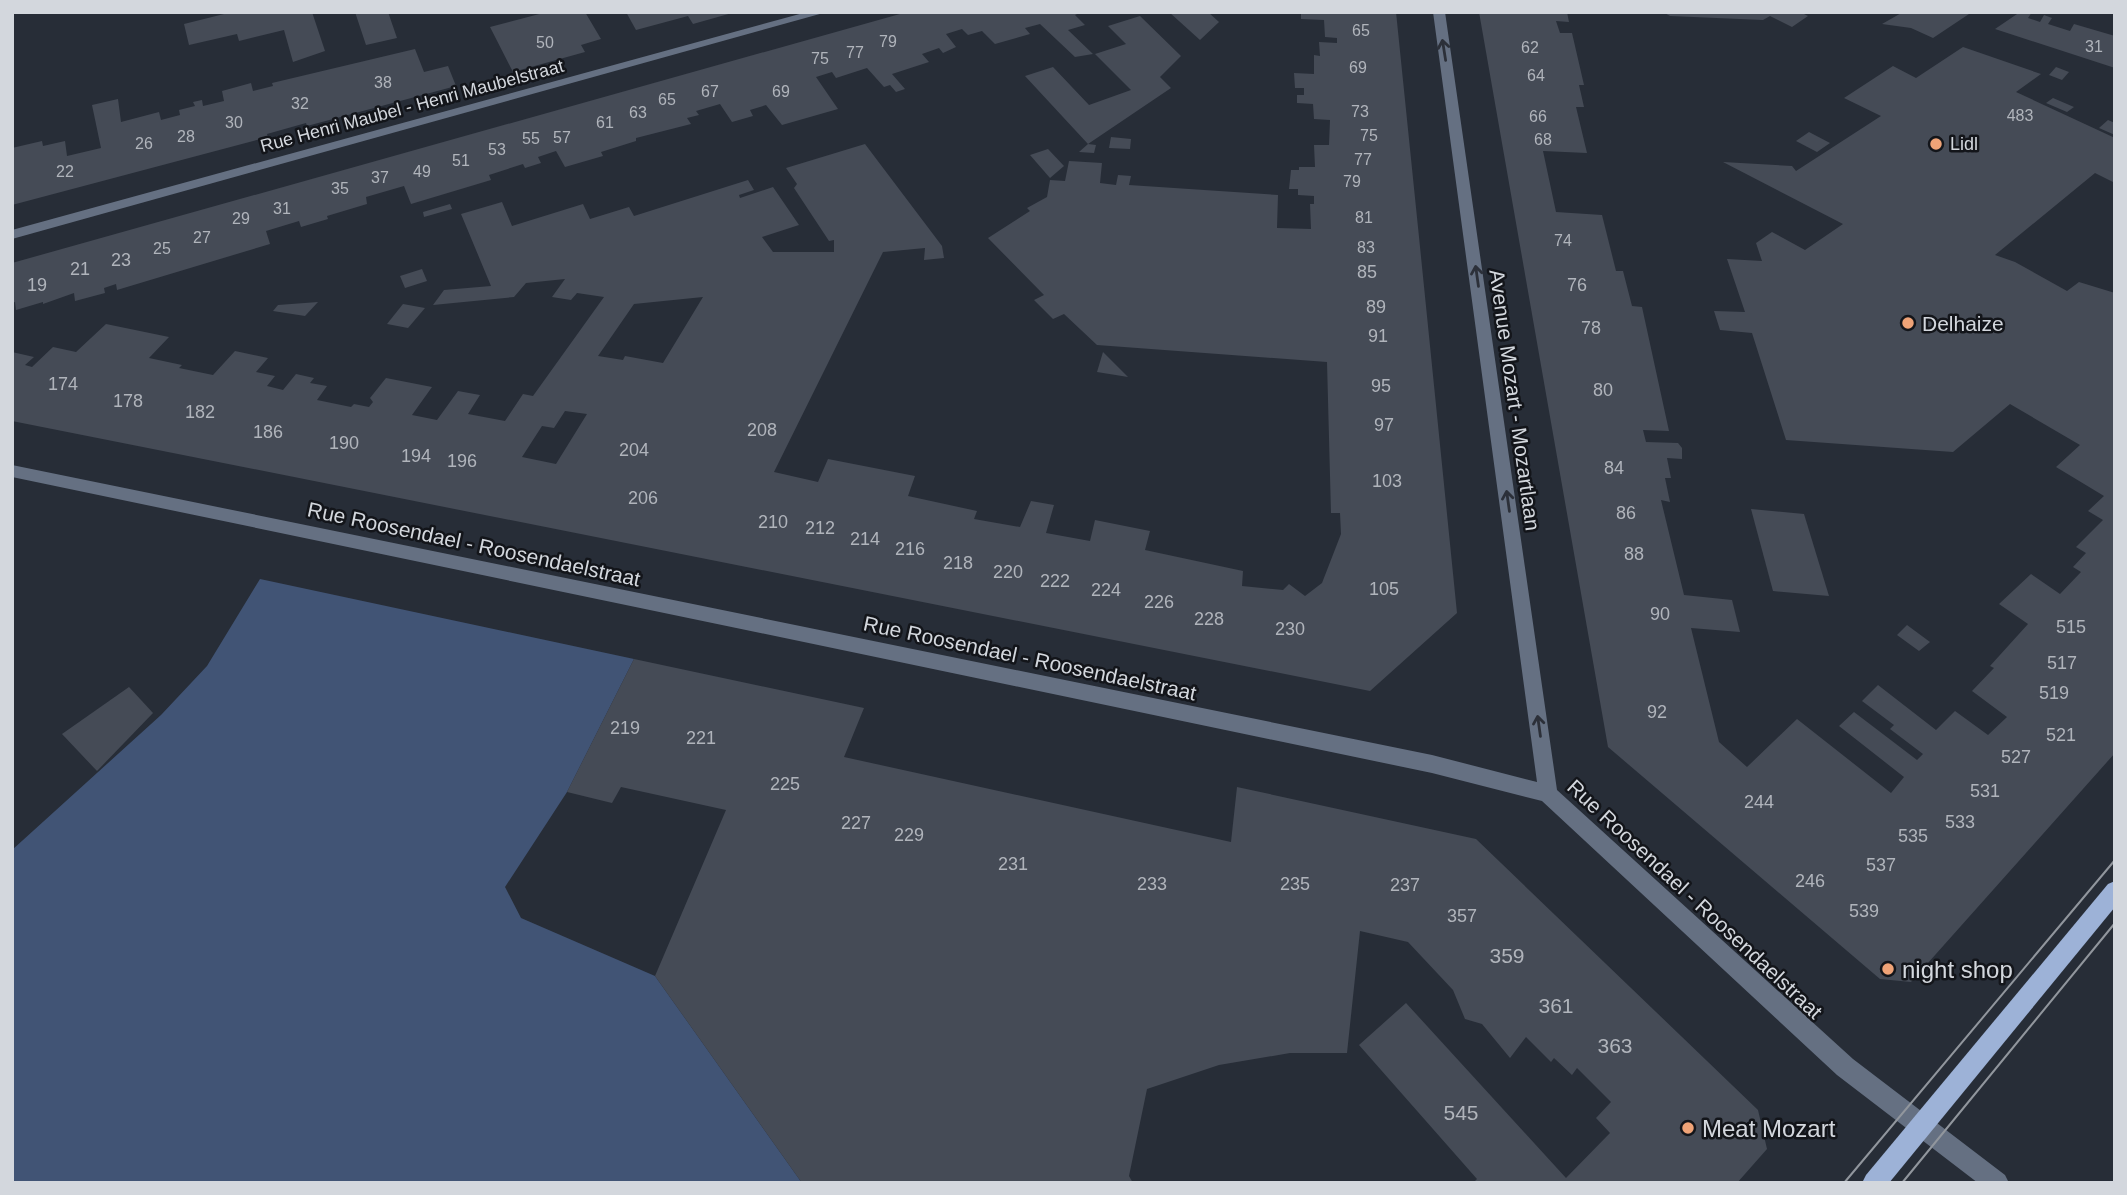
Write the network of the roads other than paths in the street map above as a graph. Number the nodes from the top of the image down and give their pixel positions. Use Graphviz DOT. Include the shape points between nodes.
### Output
graph roads {
  1 [pos="821,12"];
  2 [pos="1439,12"];
  3 [pos="12,234"];
  4 [pos="12,471"];
  5 [pos="1548,794"];
  6 [pos="2115,891"];
  7 [pos="1921,1125"];
  8 [pos="1874,1183"];
  9 [pos="1997,1183"];
  1 -- 3 [label="street, Rue Henri Maubel - Henri Maubelstraat"];
  5 -- 2 [label="street, Avenue Mozart - Mozartlaan, one-way"];
  4 -- 5 [label="street, Rue Roosendael - Roosendaelstraat" via="1405,759"];
  5 -- 7 [label="street, Rue Roosendael - Roosendaelstraat" via="1845,1067"];
  6 -- 7 [label="main road"];
  7 -- 8 [label="main road"];
  7 -- 9 [label="street, Rue Roosendael - Roosendaelstraat"];
}
